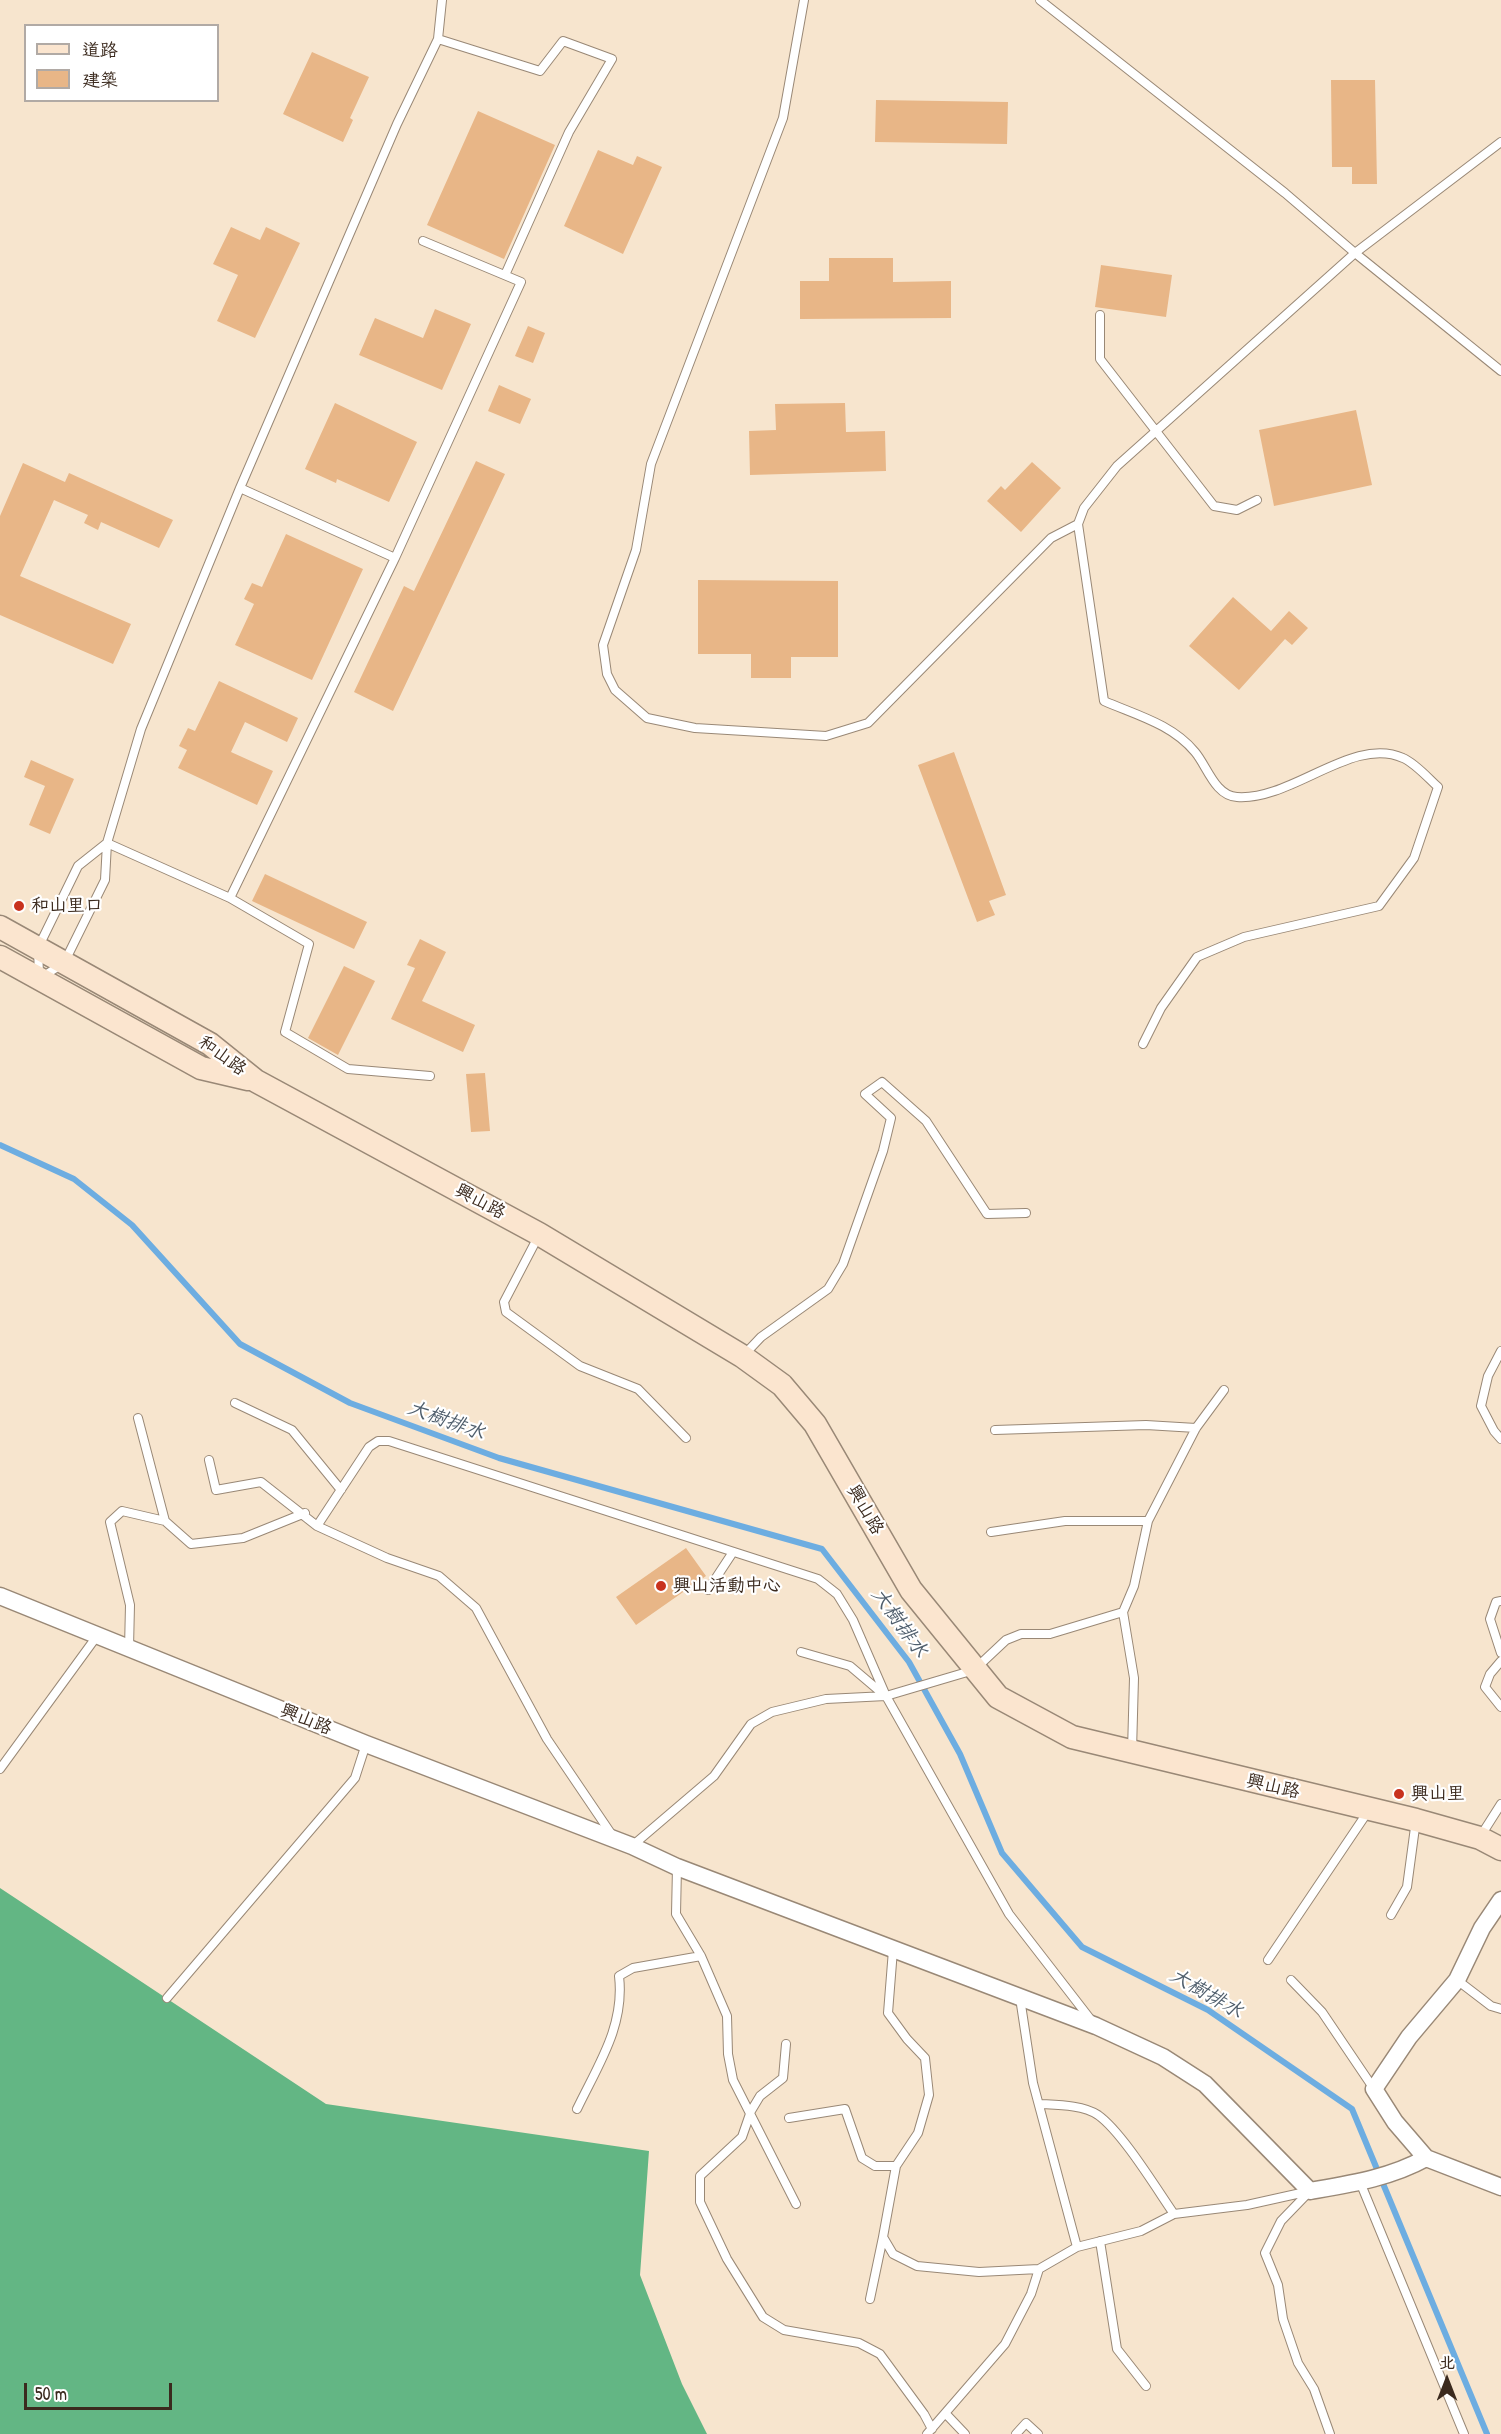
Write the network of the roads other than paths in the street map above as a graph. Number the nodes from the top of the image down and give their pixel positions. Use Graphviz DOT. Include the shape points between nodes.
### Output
graph roads {
  1 [pos="442,0"];
  2 [pos="804,0"];
  3 [pos="1040,0"];
  4 [pos="438,39"];
  5 [pos="1501,142"];
  6 [pos="423,241"];
  7 [pos="1355,253"];
  8 [pos="505,275"];
  9 [pos="1100,315"];
  10 [pos="1501,371"];
  11 [pos="1155,432"];
  12 [pos="240,488"];
  13 [pos="1257,500"];
  14 [pos="1078,524"];
  15 [pos="395,558"];
  16 [pos="107,843"];
  17 [pos="230,898"];
  18 [pos="0,927"];
  19 [pos="38,948"];
  20 [pos="0,957"];
  21 [pos="64,963"];
  22 [pos="39,979"];
  23 [pos="1143,1044"];
  24 [pos="430,1076"];
  25 [pos="256,1081"];
  26 [pos="1026,1213"];
  27 [pos="539,1234"];
  28 [pos="1501,1351"];
  29 [pos="742,1356"];
  30 [pos="1224,1390"];
  31 [pos="235,1403"];
  32 [pos="138,1418"];
  33 [pos="1196,1428"];
  34 [pos="995,1430"];
  35 [pos="687,1438"];
  36 [pos="1501,1439"];
  37 [pos="208,1460"];
  38 [pos="341,1490"];
  39 [pos="305,1514"];
  40 [pos="165,1521"];
  41 [pos="1148,1521"];
  42 [pos="317,1526"];
  43 [pos="991,1532"];
  44 [pos="733,1552"];
  45 [pos="708,1590"];
  46 [pos="0,1596"];
  47 [pos="1501,1601"];
  48 [pos="1123,1612"];
  49 [pos="97,1636"];
  50 [pos="129,1649"];
  51 [pos="801,1652"];
  52 [pos="1501,1653"];
  53 [pos="1501,1661"];
  54 [pos="974,1670"];
  55 [pos="886,1696"];
  56 [pos="1501,1707"];
  57 [pos="366,1744"];
  58 [pos="1132,1754"];
  59 [pos="0,1769"];
  60 [pos="1501,1804"];
  61 [pos="1369,1809"];
  62 [pos="1416,1820"];
  63 [pos="1480,1838"];
  64 [pos="614,1839"];
  65 [pos="632,1846"];
  66 [pos="1501,1849"];
  67 [pos="677,1867"];
  68 [pos="1501,1900"];
  69 [pos="1391,1915"];
  70 [pos="893,1950"];
  71 [pos="701,1956"];
  72 [pos="1268,1960"];
  73 [pos="1291,1980"];
  74 [pos="1457,1980"];
  75 [pos="167,1998"];
  76 [pos="1020,1998"];
  77 [pos="1501,2009"];
  78 [pos="1096,2026"];
  79 [pos="786,2044"];
  80 [pos="1374,2089"];
  81 [pos="1040,2104"];
  82 [pos="577,2109"];
  83 [pos="750,2111"];
  84 [pos="789,2118"];
  85 [pos="1426,2158"];
  86 [pos="896,2166"];
  87 [pos="1365,2181"];
  88 [pos="1501,2187"];
  89 [pos="1310,2191"];
  90 [pos="796,2204"];
  91 [pos="1174,2214"];
  92 [pos="883,2237"];
  93 [pos="1100,2241"];
  94 [pos="1077,2247"];
  95 [pos="1040,2269"];
  96 [pos="870,2299"];
  97 [pos="1146,2386"];
  98 [pos="946,2414"];
  99 [pos="929,2432"];
  100 [pos="965,2434"];
  101 [pos="1016,2434"];
  102 [pos="1038,2434"];
  103 [pos="1330,2434"];
  104 [pos="1464,2434"];
  1 -- 4 [label="lane"];
  2 -- 14 [label="lane" via="783,118 651,464 636,550 603,645 607,674 615,690 648,718 695,728 826,736 868,723 1051,537"];
  3 -- 7 [label="lane" via="1286,193"];
  4 -- 8 [label="lane" via="540,71 563,41 612,58 569,132"];
  4 -- 12 [label="lane" via="397,124"];
  5 -- 7 [label="lane"];
  6 -- 8 [label="lane"];
  7 -- 10 [label="lane"];
  7 -- 11 [label="lane"];
  8 -- 15 [label="lane" via="521,282"];
  9 -- 11 [label="lane" via="1100,359"];
  11 -- 13 [label="lane" via="1214,506 1237,510"];
  11 -- 14 [label="lane" via="1117,466 1084,508"];
  12 -- 15 [label="lane"];
  12 -- 16 [label="lane" via="141,729"];
  14 -- 23 [label="lane" via="1104,701 1172,729 1195,752 1215,784 1234,797 1256,796 1297,783 1365,752 1403,758 1438,787 1414,858 1379,906 1244,937 1197,957 1161,1008"];
  15 -- 17 [label="lane"];
  16 -- 17 [label="lane"];
  16 -- 19 [label="lane" via="78,866"];
  16 -- 21 [label="lane" via="105,880"];
  17 -- 24 [label="lane" via="309,944 285,1032 348,1069"];
  18 -- 19 [label="main road, 和山路"];
  19 -- 21 [label="main road, 和山路"];
  19 -- 22 [label="lane"];
  20 -- 22 [label="main road, 和山路"];
  21 -- 22 [label="lane"];
  21 -- 25 [label="main road, 和山路" via="210,1044"];
  22 -- 25 [label="main road, 和山路" via="201,1068"];
  25 -- 27 [label="main road, 興山路"];
  26 -- 29 [label="lane" via="987,1214 926,1121 882,1082 865,1094 891,1118 843,1264 828,1289 761,1337"];
  27 -- 29 [label="main road, 興山路"];
  27 -- 35 [label="lane" via="504,1302 506,1312 579,1366 638,1389"];
  28 -- 36 [label="lane" via="1488,1376 1481,1406"];
  29 -- 54 [label="main road, 興山路" via="782,1385 815,1424 911,1590"];
  30 -- 33 [label="lane"];
  31 -- 38 [label="lane" via="292,1430"];
  32 -- 40 [label="lane"];
  33 -- 34 [label="lane" via="1146,1425"];
  33 -- 41 [label="lane"];
  37 -- 39 [label="lane" via="216,1490 261,1482"];
  38 -- 42 [label="lane"];
  38 -- 44 [label="lane" via="369,1448 378,1441 389,1441"];
  39 -- 40 [label="lane" via="243,1538 190,1544"];
  39 -- 42 [label="lane"];
  40 -- 50 [label="lane" via="122,1511 110,1522 130,1605"];
  41 -- 43 [label="lane" via="1065,1521"];
  41 -- 48 [label="lane" via="1134,1586"];
  42 -- 64 [label="lane" via="387,1558 439,1576 476,1608 547,1739"];
  44 -- 45 [label="lane"];
  44 -- 55 [label="lane" via="818,1579 837,1594 853,1620"];
  46 -- 49 [label="street, 興山路"];
  47 -- 52 [label="lane" via="1496,1602 1490,1619"];
  48 -- 54 [label="lane" via="1050,1634 1021,1634 1006,1640"];
  48 -- 58 [label="lane" via="1134,1678"];
  49 -- 50 [label="street, 興山路"];
  49 -- 59 [label="lane"];
  50 -- 57 [label="street, 興山路"];
  51 -- 55 [label="lane" via="850,1666"];
  53 -- 56 [label="lane" via="1485,1687"];
  54 -- 55 [label="lane"];
  54 -- 58 [label="main road, 興山路" via="998,1697 1072,1737"];
  55 -- 65 [label="lane" via="826,1699 772,1712 751,1724 714,1776"];
  55 -- 78 [label="lane" via="1009,1914"];
  57 -- 64 [label="street, 興山路"];
  57 -- 75 [label="lane" via="355,1778"];
  58 -- 61 [label="main road, 興山路"];
  60 -- 63 [label="lane"];
  61 -- 62 [label="main road, 興山路"];
  61 -- 72 [label="lane"];
  62 -- 63 [label="main road, 興山路"];
  62 -- 69 [label="lane" via="1407,1887"];
  63 -- 66 [label="main road, 興山路"];
  64 -- 65 [label="street, 興山路"];
  65 -- 67 [label="street, 興山路"];
  67 -- 70 [label="street, 興山路"];
  67 -- 71 [label="lane" via="676,1914"];
  68 -- 74 [label="street" via="1482,1928"];
  70 -- 76 [label="street, 興山路"];
  70 -- 86 [label="lane" via="888,2013 926,2058 929,2095 918,2133"];
  71 -- 82 [label="lane" via="633,1968 620,1976 618,2023"];
  71 -- 83 [label="lane" via="727,2016 733,2080"];
  73 -- 80 [label="lane" via="1322,2012"];
  74 -- 77 [label="lane"];
  74 -- 80 [label="street" via="1409,2037"];
  76 -- 78 [label="street, 興山路"];
  76 -- 81 [label="lane"];
  78 -- 89 [label="street, 興山路" via="1163,2057 1205,2084"];
  79 -- 83 [label="lane" via="783,2078 760,2096"];
  80 -- 85 [label="street" via="1395,2122"];
  81 -- 91 [label="lane" via="1068,2105 1098,2115 1125,2144"];
  81 -- 94 [label="lane"];
  83 -- 90 [label="lane"];
  83 -- 99 [label="lane" via="742,2137 700,2176 700,2202 727,2259 763,2317 784,2331 859,2343 880,2354 924,2414"];
  84 -- 86 [label="lane" via="845,2109 862,2158 875,2166"];
  85 -- 87 [label="street"];
  85 -- 88 [label="street"];
  86 -- 92 [label="lane"];
  87 -- 89 [label="street"];
  87 -- 104 [label="lane"];
  89 -- 91 [label="lane" via="1247,2205"];
  89 -- 103 [label="lane" via="1281,2221 1265,2253 1278,2284 1283,2319 1298,2363 1314,2389"];
  91 -- 93 [label="lane" via="1141,2231"];
  92 -- 95 [label="lane" via="893,2254 917,2266 979,2272"];
  92 -- 96 [label="lane"];
  93 -- 94 [label="lane"];
  93 -- 97 [label="lane" via="1117,2349"];
  94 -- 95 [label="lane"];
  95 -- 98 [label="lane" via="1005,2344"];
  98 -- 99 [label="lane"];
  98 -- 100 [label="lane"];
  101 -- 102 [label="lane" via="1026,2423"];
}
